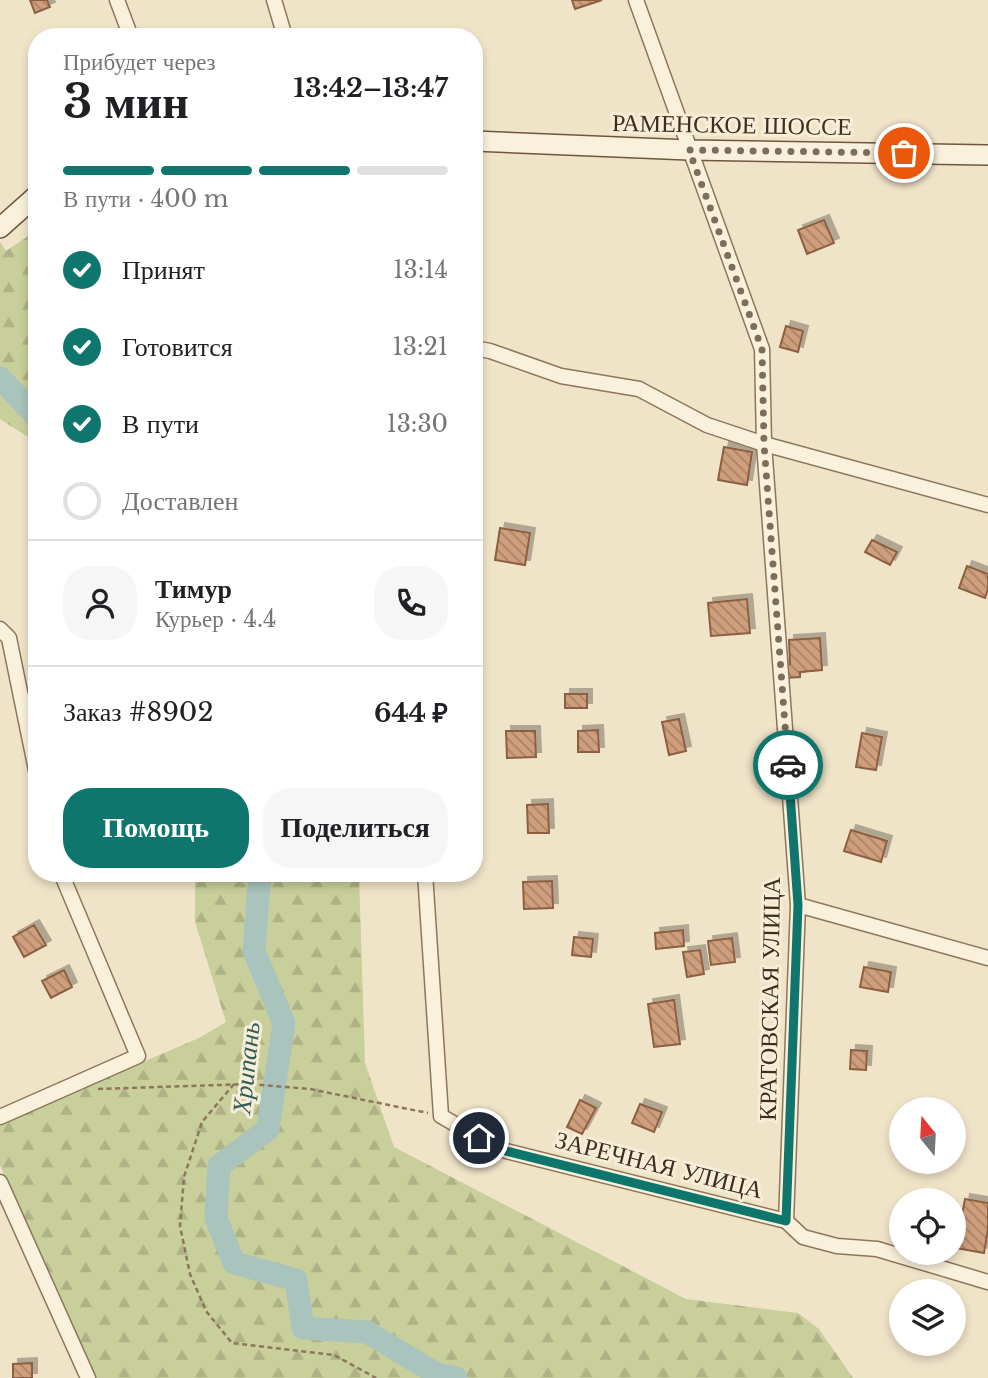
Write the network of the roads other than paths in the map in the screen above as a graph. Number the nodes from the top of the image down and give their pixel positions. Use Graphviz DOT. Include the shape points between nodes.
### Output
graph roads {
  1 [pos="117,0"];
  2 [pos="274,0"];
  3 [pos="636,0"];
  4 [pos="128,28"];
  5 [pos="282,28"];
  6 [pos="483,141"];
  7 [pos="689,150"];
  8 [pos="988,155"];
  9 [pos="28,203"];
  10 [pos="0,228"];
  11 [pos="483,350"];
  12 [pos="764,444"];
  13 [pos="988,505"];
  14 [pos="0,629"];
  15 [pos="28,731"];
  16 [pos="65,882"];
  17 [pos="426,882"];
  18 [pos="798,905"];
  19 [pos="988,958"];
  20 [pos="0,1117"];
  21 [pos="0,1182"];
  22 [pos="786,1221"];
  23 [pos="988,1282"];
  24 [pos="88,1378"];
  1 -- 4 [label="street"];
  2 -- 5 [label="street"];
  3 -- 7 [label="street, КРАТОВСКАЯ УЛИЦА"];
  6 -- 7 [label="main road, РАМЕНСКОЕ ШОССЕ"];
  7 -- 8 [label="main road, РАМЕНСКОЕ ШОССЕ"];
  7 -- 12 [label="street, КРАТОВСКАЯ УЛИЦА" via="762,349"];
  9 -- 10 [label="main road"];
  11 -- 12 [label="street" via="562,376 639,389 707,425"];
  12 -- 13 [label="street"];
  12 -- 18 [label="street, КРАТОВСКАЯ УЛИЦА"];
  14 -- 15 [label="street" via="9,638"];
  16 -- 20 [label="street" via="138,1056"];
  17 -- 22 [label="street, ЗАРЕЧНАЯ УЛИЦА" via="441,1116 498,1149"];
  18 -- 19 [label="street"];
  18 -- 22 [label="street, КРАТОВСКАЯ УЛИЦА"];
  21 -- 24 [label="street"];
  22 -- 23 [label="street, ЗАРЕЧНАЯ УЛИЦА" via="803,1237 836,1246 877,1249"];
}
